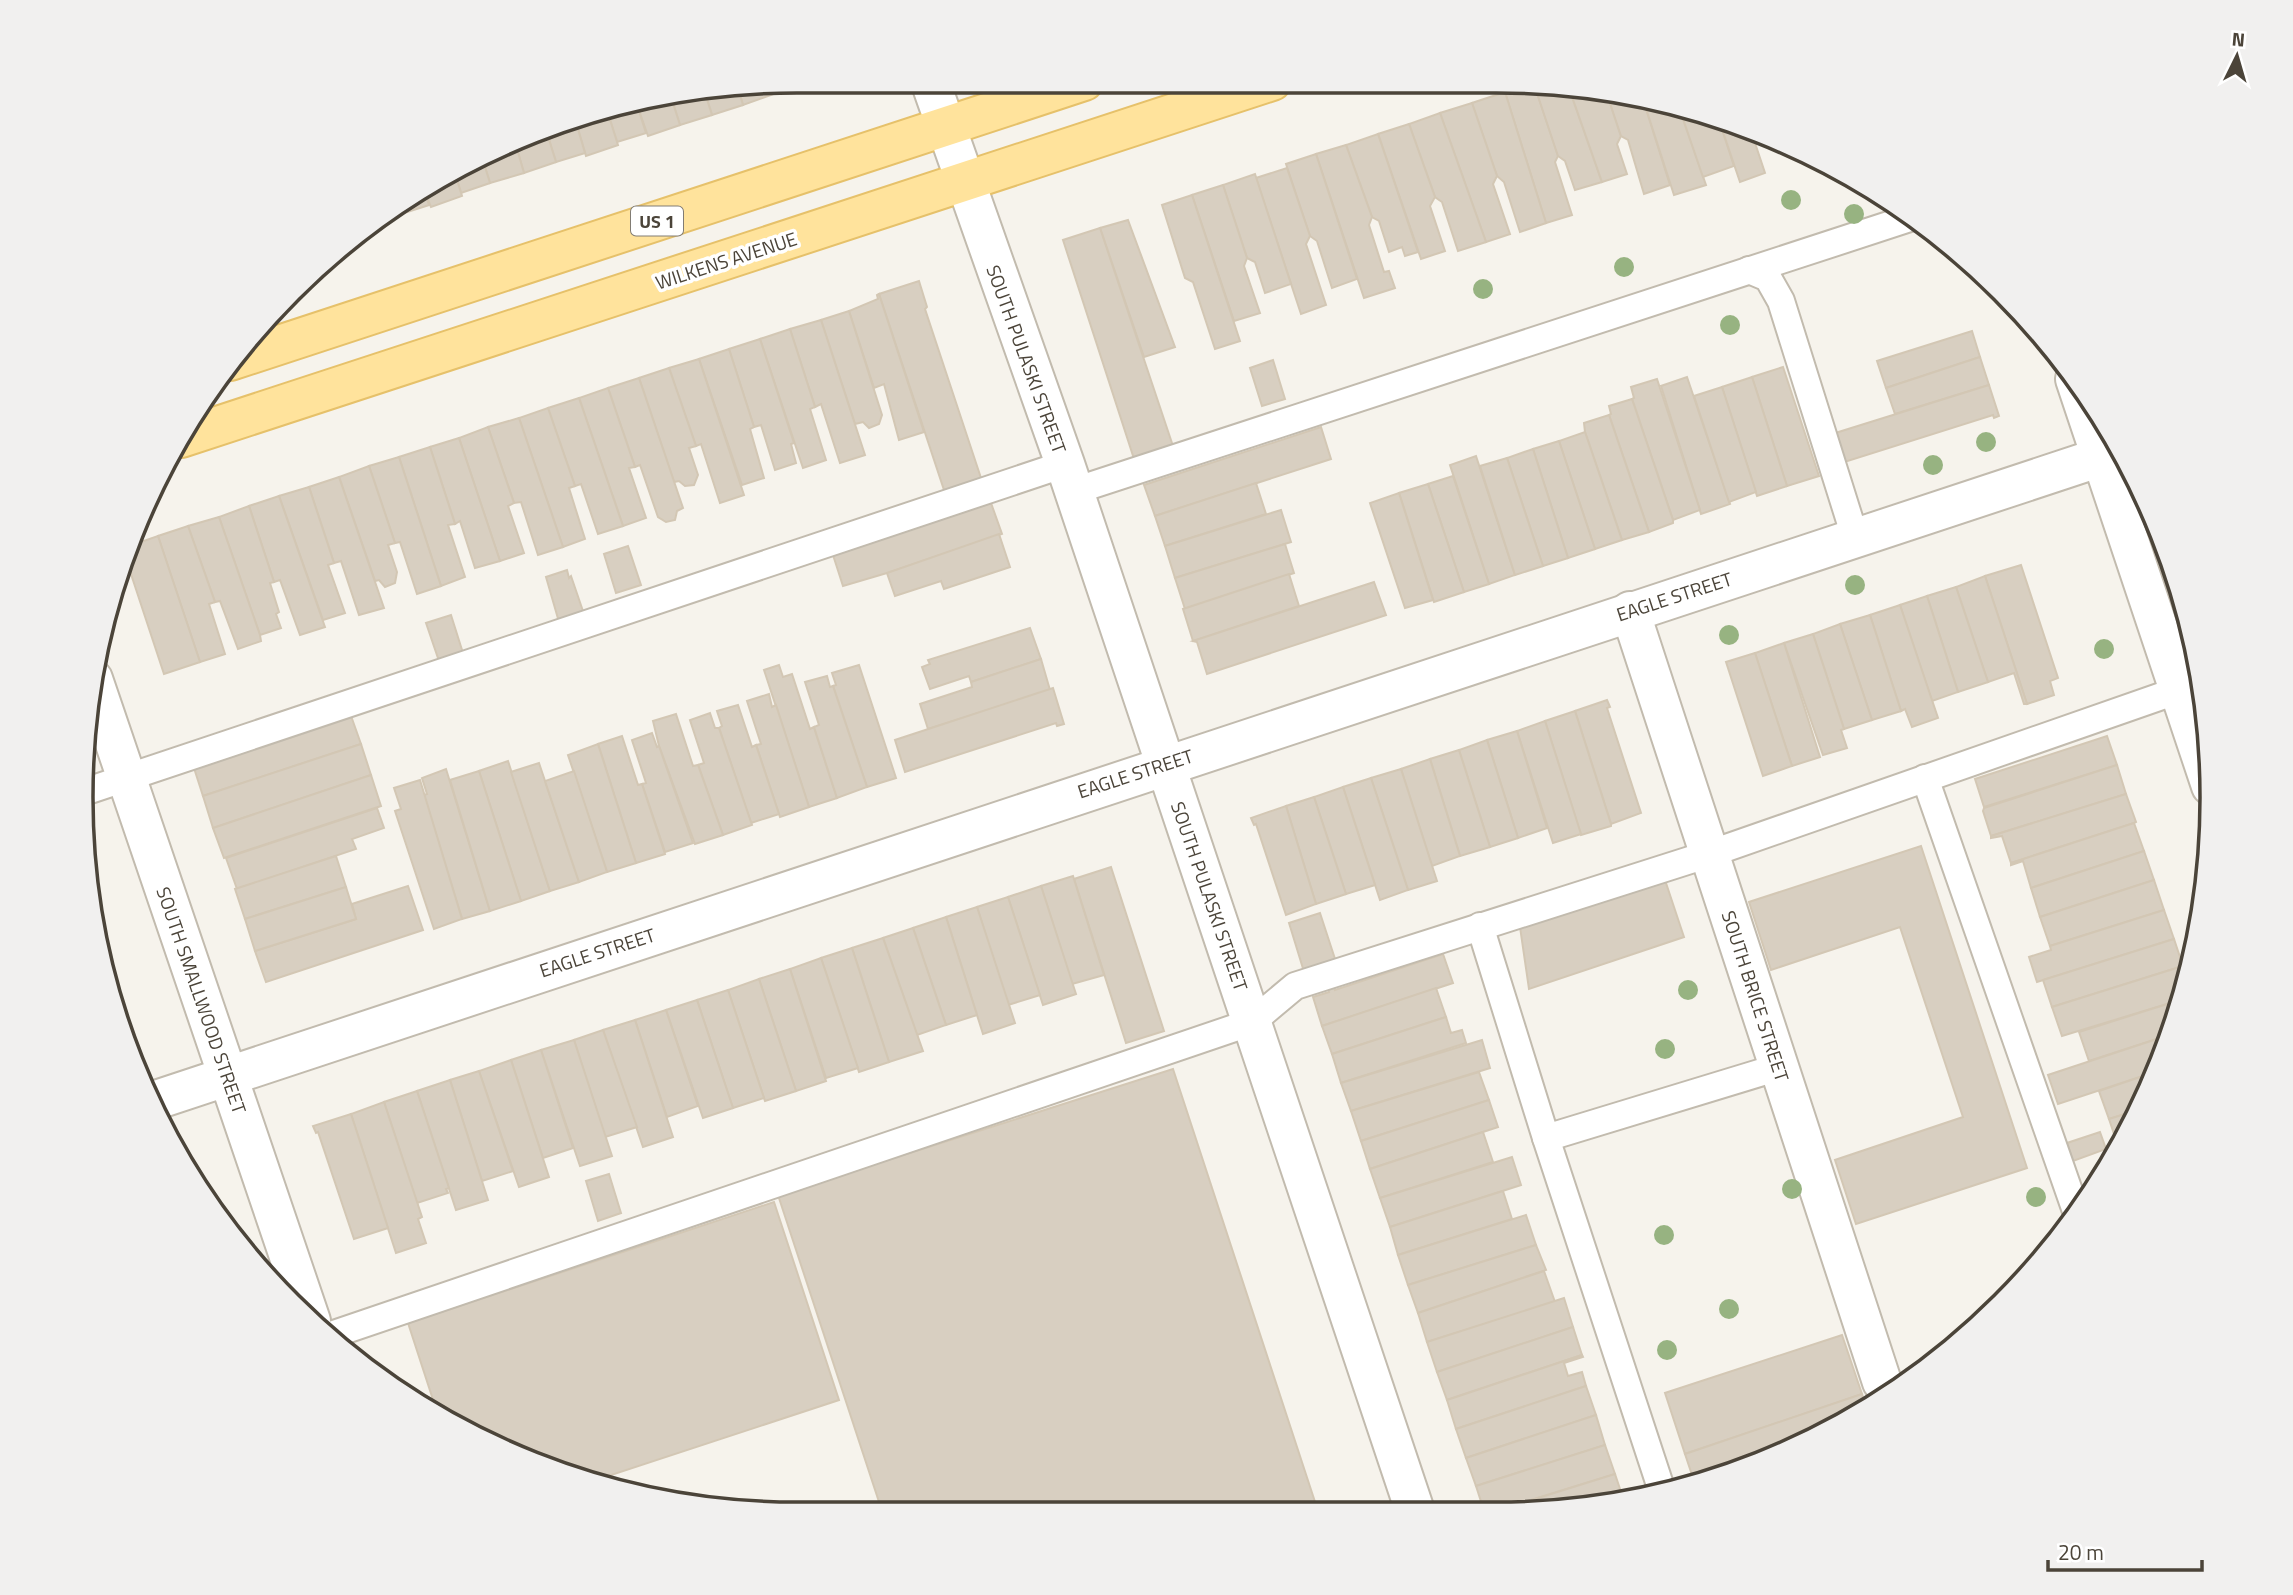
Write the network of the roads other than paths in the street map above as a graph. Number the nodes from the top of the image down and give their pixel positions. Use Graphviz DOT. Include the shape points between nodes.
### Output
graph roads {
  1 [pos="935,93"];
  2 [pos="1045,93"];
  3 [pos="1233,93"];
  4 [pos="946,126"];
  5 [pos="966,182"];
  6 [pos="1900,221"];
  7 [pos="1749,270"];
  8 [pos="249,355"];
  9 [pos="194,434"];
  10 [pos="2112,457"];
  11 [pos="1069,478"];
  12 [pos="1855,537"];
  13 [pos="1630,611"];
  14 [pos="2179,690"];
  15 [pos="100,699"];
  16 [pos="2199,750"];
  17 [pos="1165,762"];
  18 [pos="127,777"];
  19 [pos="1925,778"];
  20 [pos="93,789"];
  21 [pos="1710,853"];
  22 [pos="1480,926"];
  23 [pos="1252,1022"];
  24 [pos="1779,1067"];
  25 [pos="228,1076"];
  26 [pos="160,1099"];
  27 [pos="1546,1138"];
  28 [pos="2073,1201"];
  29 [pos="304,1301"];
  30 [pos="339,1332"];
  31 [pos="1882,1382"];
  32 [pos="1659,1483"];
  33 [pos="1412,1502"];
  1 -- 4 [label="street, SOUTH PULASKI STREET"];
  2 -- 4 [label="main road, US 1"];
  3 -- 5 [label="main road, WILKENS AVENUE"];
  4 -- 5 [label="street, SOUTH PULASKI STREET"];
  4 -- 8 [label="main road, US 1"];
  5 -- 9 [label="main road, WILKENS AVENUE"];
  5 -- 11 [label="street, SOUTH PULASKI STREET"];
  6 -- 7 [label="lane"];
  7 -- 11 [label="lane"];
  7 -- 12 [label="lane" via="1768,278 1781,301"];
  10 -- 12 [label="street, EAGLE STREET"];
  10 -- 14 [label="street"];
  11 -- 17 [label="street, SOUTH PULASKI STREET"];
  11 -- 18 [label="lane"];
  12 -- 13 [label="street, EAGLE STREET"];
  13 -- 17 [label="street, EAGLE STREET"];
  13 -- 21 [label="street, SOUTH BRICE STREET"];
  14 -- 16 [label="street"];
  14 -- 19 [label="lane"];
  15 -- 18 [label="street, SOUTH SMALLWOOD STREET"];
  17 -- 23 [label="street, SOUTH PULASKI STREET"];
  17 -- 25 [label="street, EAGLE STREET"];
  18 -- 20 [label="lane"];
  18 -- 25 [label="street, SOUTH SMALLWOOD STREET"];
  19 -- 21 [label="lane"];
  19 -- 28 [label="lane"];
  21 -- 22 [label="lane"];
  21 -- 24 [label="street, SOUTH BRICE STREET"];
  22 -- 23 [label="lane" via="1294,986"];
  22 -- 27 [label="lane"];
  23 -- 30 [label="lane"];
  23 -- 33 [label="street, SOUTH PULASKI STREET"];
  24 -- 27 [label="lane"];
  24 -- 31 [label="street, SOUTH BRICE STREET"];
  25 -- 26 [label="street, EAGLE STREET"];
  25 -- 29 [label="street, SOUTH SMALLWOOD STREET"];
  27 -- 32 [label="lane"];
}
